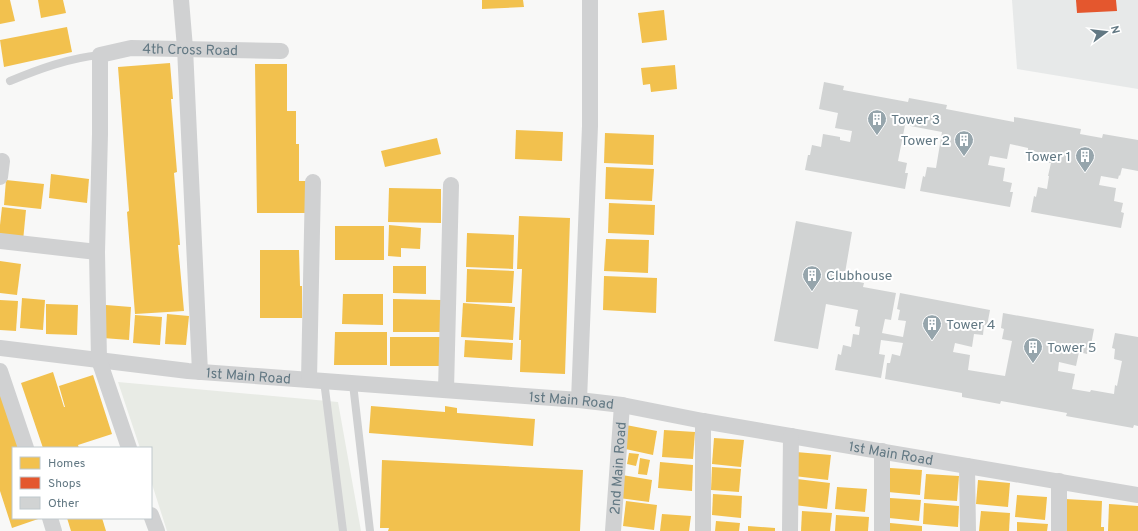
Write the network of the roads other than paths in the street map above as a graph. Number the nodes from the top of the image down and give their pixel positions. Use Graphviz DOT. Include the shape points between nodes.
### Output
graph roads {
  1 [pos="181,0"];
  2 [pos="590,0"];
  3 [pos="185,48"];
  4 [pos="281,51"];
  5 [pos="100,55"];
  6 [pos="10,81"];
  7 [pos="2,161"];
  8 [pos="0,177"];
  9 [pos="313,182"];
  10 [pos="451,184"];
  11 [pos="0,241"];
  12 [pos="97,252"];
  13 [pos="0,348"];
  14 [pos="99,360"];
  15 [pos="0,371"];
  16 [pos="200,372"];
  17 [pos="316,381"];
  18 [pos="354,384"];
  19 [pos="446,390"];
  20 [pos="579,400"];
  21 [pos="622,405"];
  22 [pos="702,421"];
  23 [pos="791,436"];
  24 [pos="26,447"];
  25 [pos="128,447"];
  26 [pos="882,452"];
  27 [pos="967,466"];
  28 [pos="1058,481"];
  29 [pos="1138,495"];
  30 [pos="152,518"];
  31 [pos="50,519"];
  32 [pos="54,531"];
  33 [pos="156,531"];
  34 [pos="344,531"];
  35 [pos="370,531"];
  36 [pos="613,531"];
  37 [pos="703,531"];
  38 [pos="790,531"];
  39 [pos="882,531"];
  40 [pos="968,531"];
  41 [pos="1059,531"];
  1 -- 3 [label="street"];
  2 -- 20 [label="street" via="590,126"];
  3 -- 4 [label="street, 4th Cross Road"];
  3 -- 5 [label="street, 4th Cross Road" via="131,48"];
  3 -- 16 [label="street"];
  5 -- 6 [label="lane" via="59,63"];
  5 -- 12 [label="street"];
  7 -- 8 [label="street"];
  9 -- 17 [label="street"];
  10 -- 19 [label="street"];
  11 -- 12 [label="street"];
  12 -- 14 [label="street"];
  13 -- 14 [label="street, 1st Main Road"];
  14 -- 16 [label="street, 1st Main Road"];
  14 -- 25 [label="street"];
  15 -- 24 [label="street"];
  16 -- 17 [label="street, 1st Main Road"];
  17 -- 18 [label="street, 1st Main Road"];
  17 -- 34 [label="lane"];
  18 -- 19 [label="street, 1st Main Road"];
  18 -- 35 [label="lane"];
  19 -- 20 [label="street, 1st Main Road"];
  20 -- 21 [label="street, 1st Main Road"];
  21 -- 22 [label="street, 1st Main Road"];
  21 -- 36 [label="street, 2nd Main Road"];
  22 -- 23 [label="street, 1st Main Road"];
  22 -- 37 [label="street"];
  23 -- 26 [label="street, 1st Main Road"];
  23 -- 38 [label="street"];
  26 -- 27 [label="street, 1st Main Road"];
  26 -- 39 [label="street"];
  27 -- 28 [label="street, 1st Main Road"];
  27 -- 40 [label="street"];
  28 -- 29 [label="street, 1st Main Road"];
  28 -- 41 [label="street"];
  30 -- 33 [label="street"];
  31 -- 32 [label="street"];
}
